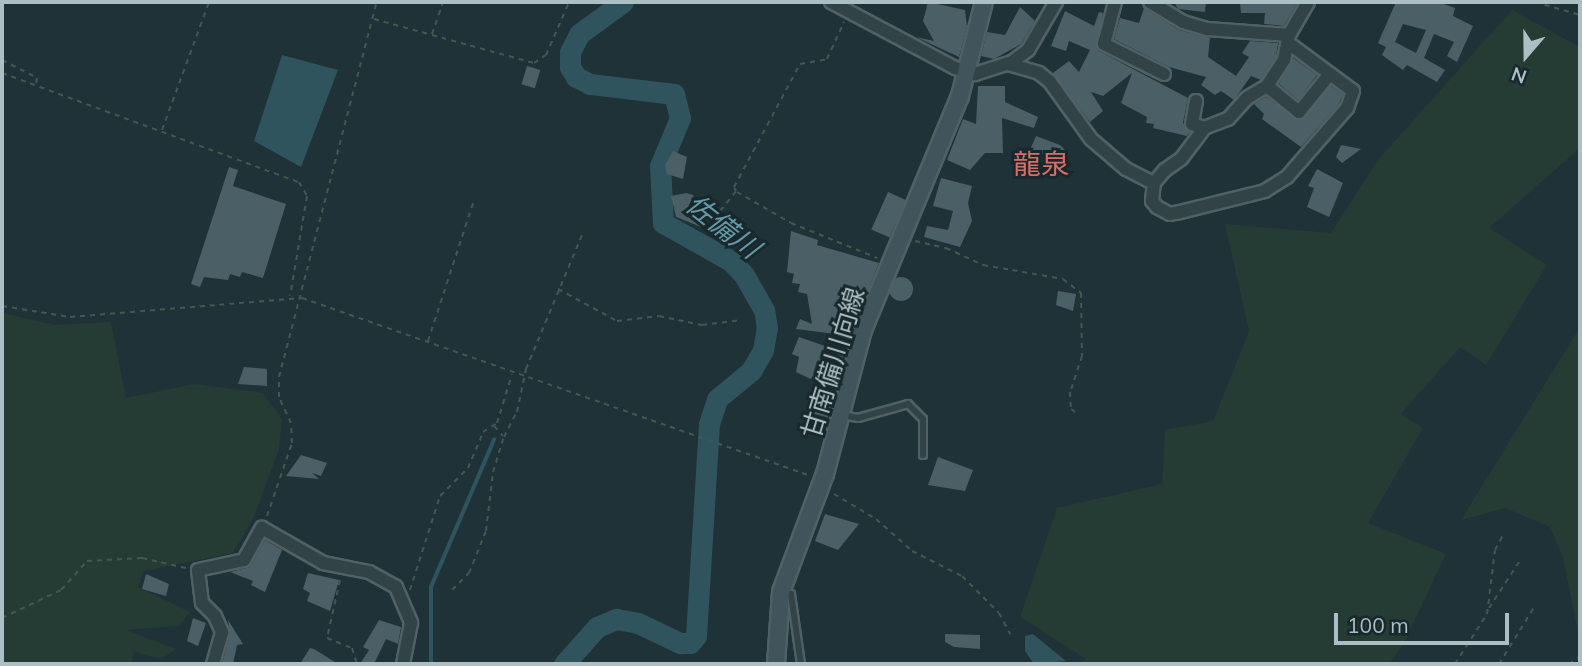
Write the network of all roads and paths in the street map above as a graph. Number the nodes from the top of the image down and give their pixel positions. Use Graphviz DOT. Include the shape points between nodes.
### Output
graph roads {
  1 [pos="209,2"];
  2 [pos="377,2"];
  3 [pos="443,2"];
  4 [pos="569,2"];
  5 [pos="831,2"];
  6 [pos="984,2"];
  7 [pos="1056,2"];
  8 [pos="1115,2"];
  9 [pos="1150,2"];
  10 [pos="1308,2"];
  11 [pos="1535,2"];
  12 [pos="849,12"];
  13 [pos="1580,15"];
  14 [pos="373,18"];
  15 [pos="432,35"];
  16 [pos="1290,40"];
  17 [pos="2,60"];
  18 [pos="1008,64"];
  19 [pos="2,73"];
  20 [pos="967,73"];
  21 [pos="1164,74"];
  22 [pos="1329,75"];
  23 [pos="35,85"];
  24 [pos="1267,86"];
  25 [pos="1196,101"];
  26 [pos="1204,128"];
  27 [pos="162,131"];
  28 [pos="1154,183"];
  29 [pos="736,191"];
  30 [pos="473,202"];
  31 [pos="720,211"];
  32 [pos="582,235"];
  33 [pos="903,236"];
  34 [pos="891,263"];
  35 [pos="558,289"];
  36 [pos="290,298"];
  37 [pos="301,298"];
  38 [pos="2,306"];
  39 [pos="741,320"];
  40 [pos="427,342"];
  41 [pos="512,372"];
  42 [pos="526,377"];
  43 [pos="1078,414"];
  44 [pos="842,415"];
  45 [pos="494,426"];
  46 [pos="504,437"];
  47 [pos="923,455"];
  48 [pos="821,484"];
  49 [pos="262,528"];
  50 [pos="1504,533"];
  51 [pos="1518,562"];
  52 [pos="337,566"];
  53 [pos="198,570"];
  54 [pos="452,590"];
  55 [pos="781,592"];
  56 [pos="402,598"];
  57 [pos="1536,604"];
  58 [pos="1488,608"];
  59 [pos="2,618"];
  60 [pos="1010,634"];
  61 [pos="1580,656"];
  62 [pos="213,664"];
  63 [pos="357,664"];
  64 [pos="403,664"];
  65 [pos="776,664"];
  66 [pos="801,664"];
  67 [pos="1455,664"];
  68 [pos="1499,664"];
  69 [pos="1569,664"];
  1 -- 27 [label="path"];
  2 -- 14 [label="path"];
  3 -- 15 [label="path"];
  4 -- 15 [label="path" via="542,61 534,63"];
  5 -- 12 [label="street"];
  6 -- 20 [label="main road, 甘南備川向線"];
  7 -- 18 [label="street" via="1033,44"];
  8 -- 21 [label="street" via="1104,44"];
  9 -- 16 [label="street" via="1200,27"];
  10 -- 16 [label="street"];
  11 -- 13 [label="path"];
  12 -- 20 [label="street"];
  12 -- 29 [label="path" via="827,59 800,64"];
  14 -- 15 [label="path"];
  14 -- 37 [label="path"];
  16 -- 22 [label="street"];
  16 -- 24 [label="street"];
  17 -- 23 [label="path" via="37,78"];
  18 -- 20 [label="street"];
  18 -- 28 [label="street" via="1039,73 1091,138 1126,169"];
  19 -- 23 [label="path"];
  20 -- 33 [label="main road, 甘南備川向線"];
  22 -- 24 [label="street" via="1299,112"];
  22 -- 28 [label="street" via="1353,91 1352,99 1327,133 1278,183 1248,197 1170,214 1152,201"];
  23 -- 27 [label="path"];
  24 -- 26 [label="street" via="1247,98 1228,119"];
  25 -- 26 [label="street" via="1192,124"];
  26 -- 28 [label="street" via="1181,159"];
  27 -- 36 [label="path" via="287,177 305,188"];
  29 -- 31 [label="path"];
  29 -- 34 [label="path" via="791,223"];
  30 -- 40 [label="path"];
  32 -- 35 [label="path"];
  33 -- 34 [label="main road, 甘南備川向線"];
  33 -- 43 [label="path" via="983,265 1063,279 1081,293 1082,356 1070,392 1071,409"];
  34 -- 44 [label="main road, 甘南備川向線" via="863,330"];
  35 -- 39 [label="path" via="617,321 659,317 702,325"];
  35 -- 42 [label="path"];
  36 -- 37 [label="path"];
  36 -- 38 [label="path" via="70,317"];
  37 -- 40 [label="path"];
  37 -- 49 [label="path" via="278,388 291,423 292,443"];
  40 -- 41 [label="path"];
  41 -- 42 [label="path"];
  41 -- 45 [label="path" via="502,414"];
  42 -- 46 [label="path" via="517,412"];
  42 -- 48 [label="path"];
  44 -- 47 [label="lane" via="858,418 908,404 923,419"];
  44 -- 48 [label="main road, 甘南備川向線"];
  45 -- 46 [label="path"];
  45 -- 56 [label="path" via="483,432 468,468 440,496 411,589"];
  46 -- 54 [label="path" via="491,481 488,524 469,573"];
  48 -- 55 [label="main road, 甘南備川向線"];
  48 -- 60 [label="path" via="876,519 912,551 962,576 999,613"];
  49 -- 52 [label="street"];
  49 -- 53 [label="street" via="244,560"];
  50 -- 58 [label="path" via="1495,550"];
  51 -- 58 [label="path"];
  52 -- 56 [label="street" via="387,579"];
  52 -- 63 [label="path" via="340,585 327,638 352,648"];
  53 -- 59 [label="path" via="142,558 101,557 87,561 61,590"];
  53 -- 62 [label="street" via="202,603 221,626"];
  55 -- 65 [label="main road, 甘南備川向線"];
  55 -- 66 [label="lane" via="791,594"];
  56 -- 64 [label="street" via="411,622"];
  57 -- 68 [label="path"];
  58 -- 67 [label="path"];
  61 -- 69 [label="path"];
}
